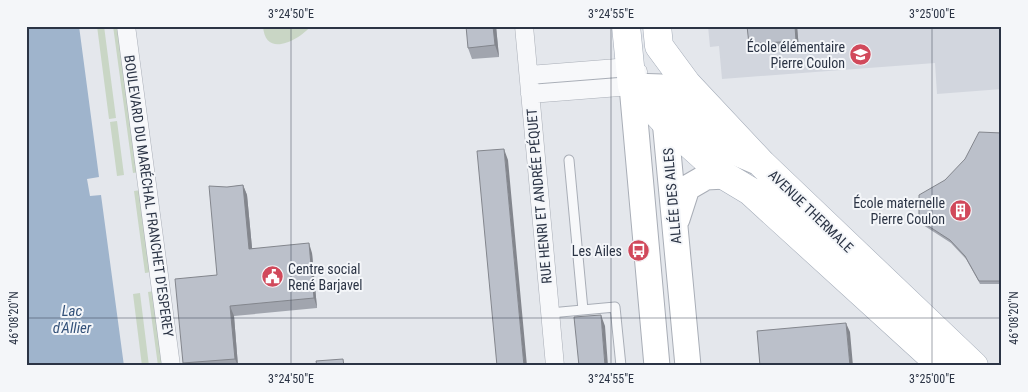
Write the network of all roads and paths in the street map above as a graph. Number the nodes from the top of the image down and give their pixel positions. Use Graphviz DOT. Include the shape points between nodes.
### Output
graph roads {
  1 [pos="126,26"];
  2 [pos="524,26"];
  3 [pos="626,26"];
  4 [pos="658,36"];
  5 [pos="529,75"];
  6 [pos="631,76"];
  7 [pos="662,87"];
  8 [pos="530,94"];
  9 [pos="666,123"];
  10 [pos="569,160"];
  11 [pos="762,164"];
  12 [pos="725,176"];
  13 [pos="675,226"];
  14 [pos="583,310"];
  15 [pos="550,313"];
  16 [pos="171,366"];
  17 [pos="555,366"];
  18 [pos="621,366"];
  19 [pos="657,366"];
  20 [pos="688,366"];
  21 [pos="942,366"];
  22 [pos="974,366"];
  1 -- 16 [label="street, BOULEVARD DU MARÉCHAL FRANCHET D'ESPEREY"];
  2 -- 5 [label="street, RUE HENRI ET ANDRÉE PÉQUET"];
  3 -- 6 [label="main road"];
  4 -- 7 [label="main road, ALLÉE DES AILES"];
  4 -- 11 [label="main road, AVENUE THERMALE" via="687,84"];
  5 -- 6 [label="street"];
  5 -- 8 [label="street, RUE HENRI ET ANDRÉE PÉQUET"];
  6 -- 7 [label="main road"];
  6 -- 8 [label="street"];
  6 -- 9 [label="main road, AVENUE THERMALE"];
  6 -- 19 [label="main road"];
  7 -- 9 [label="main road, ALLÉE DES AILES"];
  7 -- 11 [label="main road" via="727,149"];
  8 -- 15 [label="street, RUE HENRI ET ANDRÉE PÉQUET"];
  9 -- 12 [label="main road, AVENUE THERMALE"];
  9 -- 13 [label="main road, ALLÉE DES AILES"];
  10 -- 14 [label="lane"];
  11 -- 22 [label="main road, AVENUE THERMALE"];
  12 -- 13 [label="main road" via="706,177 687,188"];
  12 -- 21 [label="main road, AVENUE THERMALE" via="750,191"];
  13 -- 20 [label="main road, ALLÉE DES AILES"];
  14 -- 15 [label="lane"];
  14 -- 18 [label="lane" via="615,307"];
  15 -- 17 [label="street, RUE HENRI ET ANDRÉE PÉQUET"];
}
